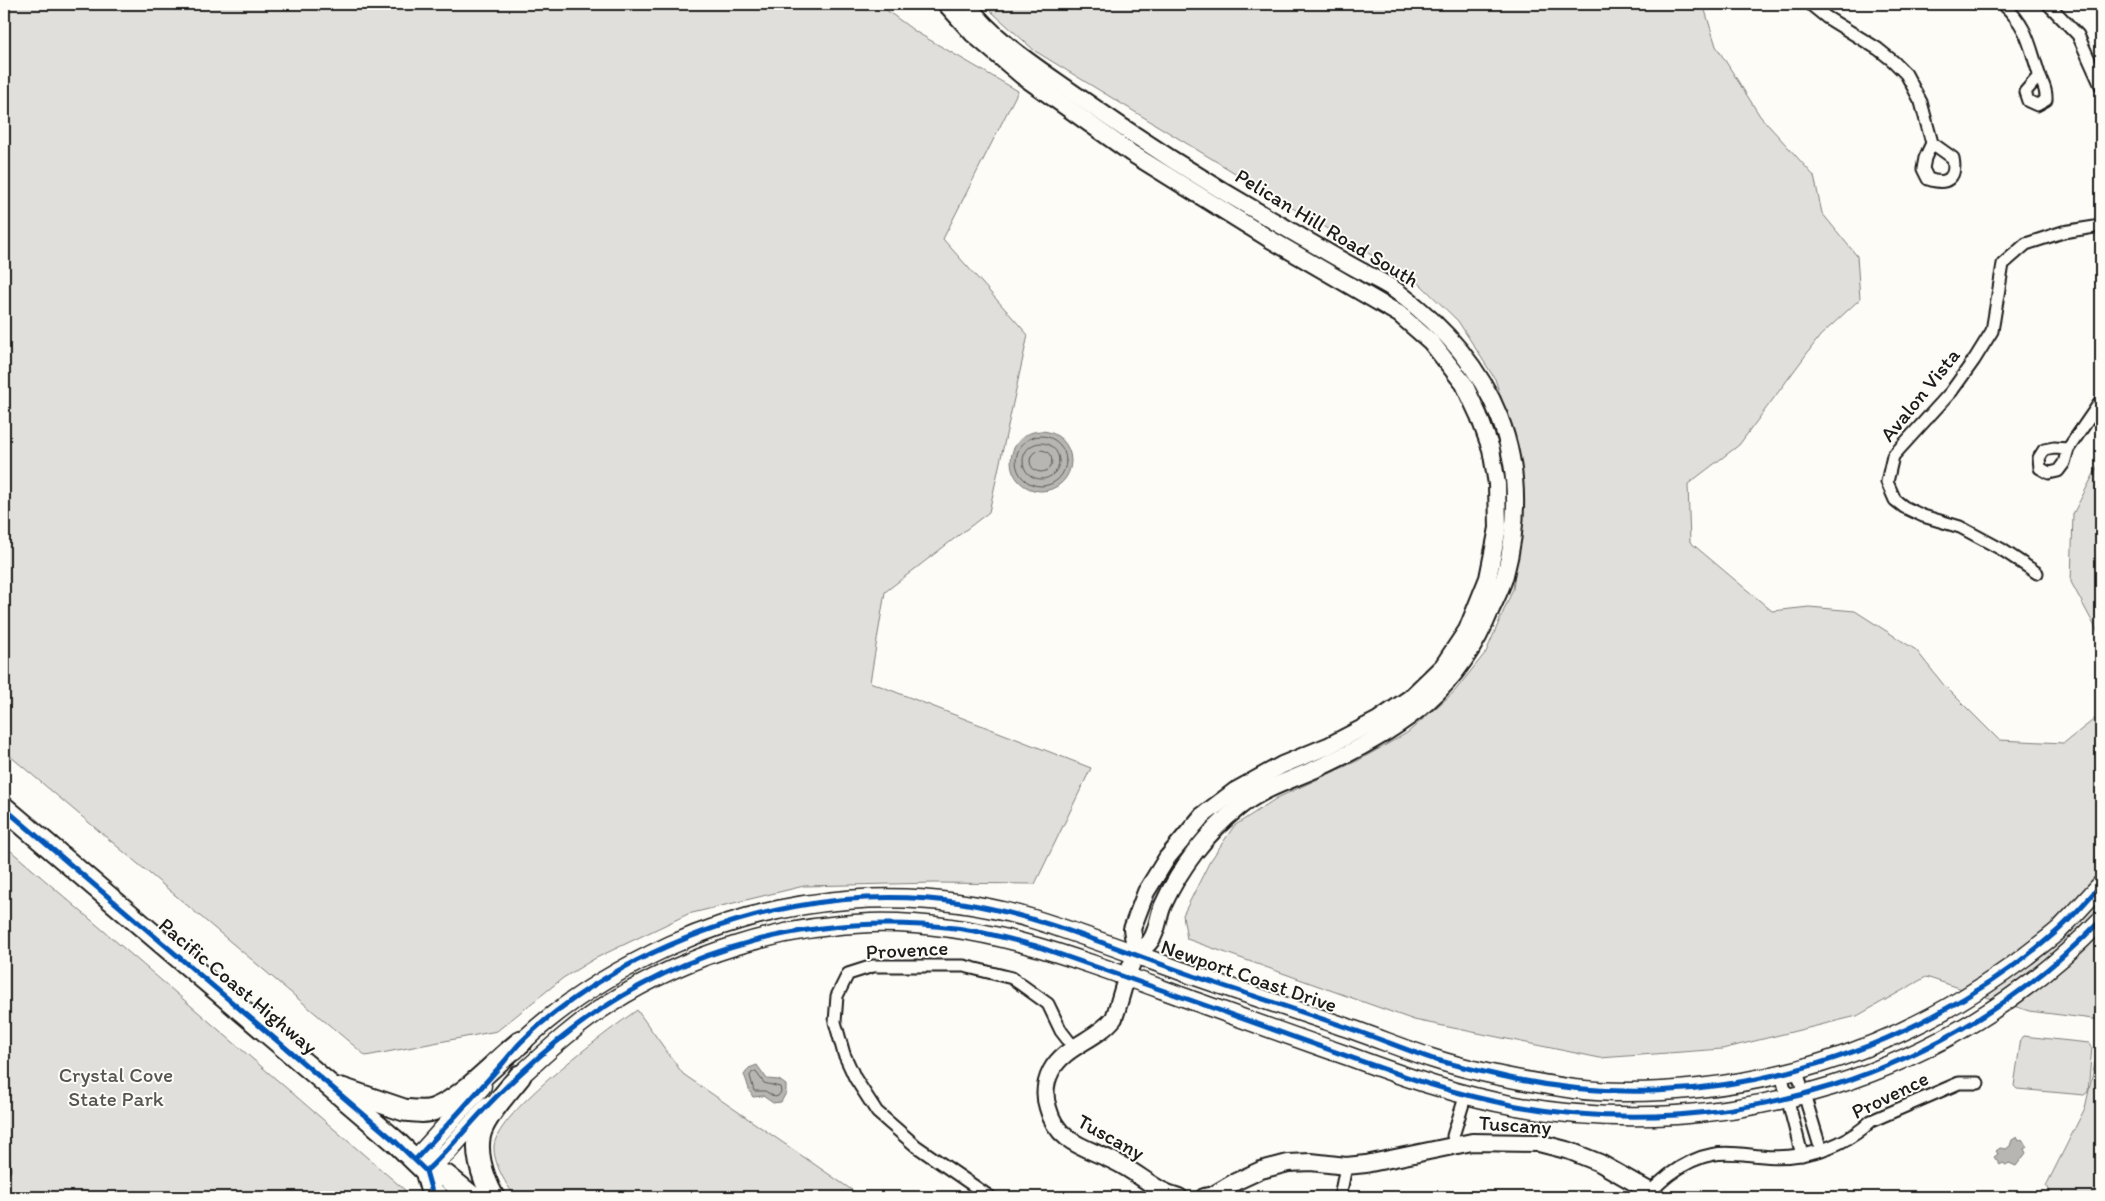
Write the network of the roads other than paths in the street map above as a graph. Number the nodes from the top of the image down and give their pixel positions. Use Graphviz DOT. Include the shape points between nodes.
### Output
graph roads {
  1 [pos="946,4"];
  2 [pos="967,4"];
  3 [pos="1810,4"];
  4 [pos="2003,4"];
  5 [pos="2048,4"];
  6 [pos="978,29"];
  7 [pos="2039,76"];
  8 [pos="2101,86"];
  9 [pos="1932,143"];
  10 [pos="2101,226"];
  11 [pos="2101,400"];
  12 [pos="2068,449"];
  13 [pos="2037,573"];
  14 [pos="4,808"];
  15 [pos="2101,885"];
  16 [pos="2101,920"];
  17 [pos="1136,954"];
  18 [pos="1127,978"];
  19 [pos="522,1041"];
  20 [pos="1075,1049"];
  21 [pos="1789,1072"];
  22 [pos="520,1076"];
  23 [pos="1978,1082"];
  24 [pos="333,1086"];
  25 [pos="1466,1094"];
  26 [pos="1796,1096"];
  27 [pos="1456,1144"];
  28 [pos="1821,1150"];
  29 [pos="1802,1155"];
  30 [pos="421,1166"];
  31 [pos="1346,1166"];
  32 [pos="1228,1193"];
  33 [pos="1650,1195"];
  34 [pos="438,1197"];
  35 [pos="472,1197"];
  36 [pos="493,1197"];
  37 [pos="990,1197"];
  38 [pos="1179,1197"];
  39 [pos="1204,1197"];
  40 [pos="1340,1197"];
  1 -- 6 [label="street, Pelican Hill Road South"];
  2 -- 6 [label="street"];
  3 -- 9 [label="street" via="1894,61 1906,74 1921,102"];
  4 -- 7 [label="street" via="2016,16 2032,46"];
  5 -- 8 [label="street" via="2078,35"];
  6 -- 17 [label="street, Pelican Hill Road South" via="1021,74 1396,290 1434,321 1472,364 1492,400 1507,435 1514,474 1515,524 1504,578 1481,635 1455,675 1417,712 1381,727 1330,763 1284,782 1240,806 1214,830 1182,869 1161,908 1152,939"];
  10 -- 13 [label="street, Avalon Vista" via="2063,232 2026,244 2003,264 1992,331 1951,392 1893,456 1888,482 1895,500 1904,507 1960,527 2001,548"];
  11 -- 12 [label="street"];
  14 -- 24 [label="highway, Pacific Coast Highway"];
  15 -- 21 [label="main road, Newport Coast Drive" via="2058,930 1996,979 1942,1012 1847,1055"];
  16 -- 26 [label="main road, Newport Coast Drive" via="2077,945 2028,985 1971,1024 1919,1052 1863,1076"];
  17 -- 18 [label="street, Pelican Hill Road South"];
  17 -- 19 [label="main road, Newport Coast Drive" via="1033,919 962,904 886,898 806,904 768,911 700,932 636,961 564,1006"];
  17 -- 21 [label="main road, Newport Coast Drive" via="1435,1059 1516,1079 1579,1089 1642,1091 1699,1088"];
  18 -- 20 [label="street, Tuscany" via="1114,1018 1108,1026"];
  18 -- 22 [label="main road, Newport Coast Drive" via="1036,946 957,928 872,923 792,932 740,944 656,978 610,1003 572,1030"];
  18 -- 25 [label="main road, Newport Coast Drive" via="1438,1088"];
  19 -- 24 [label="highway" via="462,1093 434,1110 404,1110"];
  19 -- 30 [label="main road, Newport Coast Drive"];
  20 -- 37 [label="street, Provence" via="1061,1031 1048,1004 1012,978 964,966 873,966 848,974 836,996 835,1022 844,1054 877,1112 916,1146"];
  20 -- 38 [label="street, Tuscany" via="1062,1056 1047,1080 1046,1100 1059,1133 1073,1144 1123,1166 1159,1190"];
  21 -- 26 [label="street"];
  21 -- 26 [label="street"];
  22 -- 30 [label="main road, Newport Coast Drive" via="497,1096 448,1151"];
  22 -- 36 [label="highway" via="482,1127 479,1146 481,1166"];
  23 -- 28 [label="street, Provence" via="1958,1083 1871,1121 1862,1130"];
  24 -- 30 [label="highway, Pacific Coast Highway"];
  25 -- 26 [label="main road, Newport Coast Drive" via="1516,1106 1630,1116 1751,1106"];
  25 -- 27 [label="street, Tuscany" via="1453,1136"];
  26 -- 28 [label="street"];
  26 -- 29 [label="street"];
  27 -- 31 [label="street, Tuscany"];
  27 -- 33 [label="street, Tuscany" via="1540,1144 1600,1163"];
  28 -- 29 [label="street, Provence"];
  29 -- 33 [label="street, Provence" via="1762,1156 1723,1152 1700,1156 1681,1166"];
  30 -- 34 [label="highway, Pacific Coast Highway" via="432,1192"];
  30 -- 35 [label="highway, Pacific Coast Highway" via="446,1176"];
  31 -- 32 [label="street, Tuscany" via="1288,1163 1261,1170"];
  31 -- 40 [label="street"];
  32 -- 39 [label="street, Tuscany"];
}
